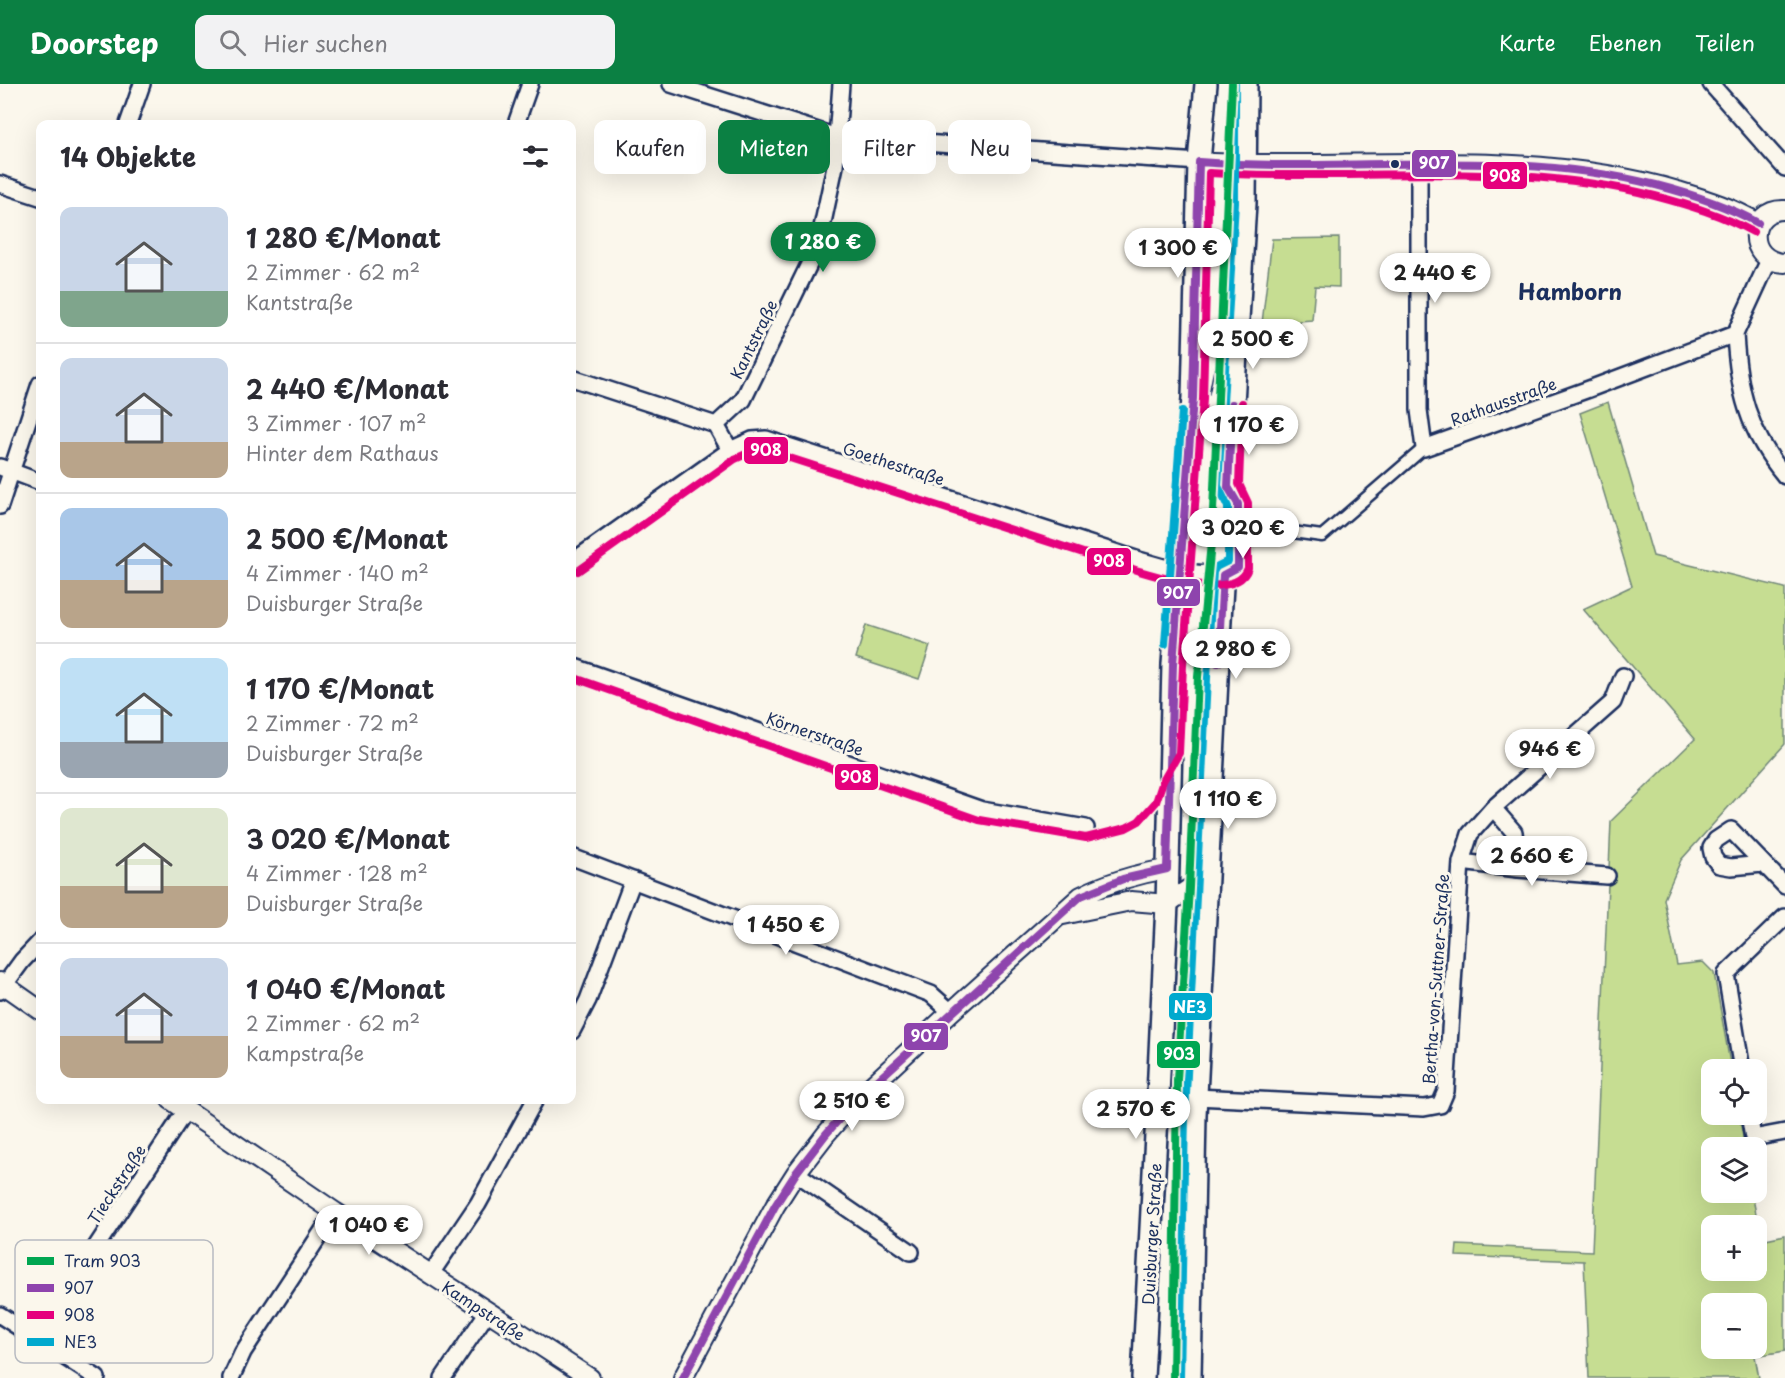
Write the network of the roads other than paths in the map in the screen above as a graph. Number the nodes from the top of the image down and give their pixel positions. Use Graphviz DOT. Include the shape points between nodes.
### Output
graph roads {
  1 [pos="142,84"];
  2 [pos="530,84"];
  3 [pos="671,84"];
  4 [pos="841,84"];
  5 [pos="1206,84"];
  6 [pos="1246,84"];
  7 [pos="1711,84"];
  8 [pos="129,120"];
  9 [pos="517,120"];
  10 [pos="837,137"];
  11 [pos="1199,162"];
  12 [pos="1419,163"];
  13 [pos="1246,164"];
  14 [pos="1785,168"];
  15 [pos="0,184"];
  16 [pos="36,196"];
  17 [pos="1785,210"];
  18 [pos="1758,223"];
  19 [pos="1777,261"];
  20 [pos="1735,334"];
  21 [pos="576,379"];
  22 [pos="36,394"];
  23 [pos="716,425"];
  24 [pos="1424,448"];
  25 [pos="730,450"];
  26 [pos="6,469"];
  27 [pos="1785,476"];
  28 [pos="36,480"];
  29 [pos="0,506"];
  30 [pos="1226,523"];
  31 [pos="576,559"];
  32 [pos="1181,572"];
  33 [pos="1223,575"];
  34 [pos="576,667"];
  35 [pos="1623,676"];
  36 [pos="1493,808"];
  37 [pos="1086,828"];
  38 [pos="576,859"];
  39 [pos="1461,862"];
  40 [pos="1763,864"];
  41 [pos="1167,868"];
  42 [pos="1518,869"];
  43 [pos="1207,876"];
  44 [pos="1607,876"];
  45 [pos="633,880"];
  46 [pos="1785,886"];
  47 [pos="1167,904"];
  48 [pos="1058,916"];
  49 [pos="1785,917"];
  50 [pos="36,947"];
  51 [pos="1,986"];
  52 [pos="36,1008"];
  53 [pos="951,1012"];
  54 [pos="576,1023"];
  55 [pos="1740,1059"];
  56 [pos="1196,1097"];
  57 [pos="533,1104"];
  58 [pos="178,1105"];
  59 [pos="1751,1125"];
  60 [pos="1785,1132"];
  61 [pos="796,1173"];
  62 [pos="335,1212"];
  63 [pos="96,1240"];
  64 [pos="910,1252"];
  65 [pos="430,1275"];
  66 [pos="487,1313"];
  67 [pos="0,1315"];
  68 [pos="15,1325"];
  69 [pos="74,1363"];
  70 [pos="97,1378"];
  71 [pos="231,1378"];
  72 [pos="442,1378"];
  73 [pos="590,1378"];
  74 [pos="683,1378"];
  75 [pos="1143,1378"];
  76 [pos="1190,1378"];
  1 -- 8 [label="street"];
  2 -- 9 [label="street"];
  3 -- 10 [label="street"];
  4 -- 10 [label="street, Kantstraße"];
  5 -- 11 [label="main road, Duisburger Straße"];
  6 -- 13 [label="main road"];
  7 -- 14 [label="street"];
  10 -- 11 [label="street"];
  10 -- 23 [label="street, Kantstraße" via="818,246 743,400"];
  11 -- 13 [label="street"];
  11 -- 32 [label="main road, Duisburger Straße" via="1193,398"];
  12 -- 13 [label="street"];
  12 -- 18 [label="street" via="1603,172 1715,202"];
  12 -- 24 [label="street" via="1419,410"];
  13 -- 30 [label="main road"];
  15 -- 16 [label="street"];
  17 -- 18 [label="street" via="1771,212"];
  18 -- 19 [label="street" via="1758,248"];
  19 -- 20 [label="street"];
  20 -- 24 [label="street, Rathausstraße"];
  20 -- 27 [label="street" via="1747,412 1771,460"];
  21 -- 23 [label="street"];
  22 -- 26 [label="street"];
  23 -- 25 [label="street"];
  24 -- 30 [label="street, Rathausstraße" via="1322,536"];
  25 -- 31 [label="street"];
  25 -- 32 [label="street, Goethestraße" via="752,440 766,439"];
  26 -- 28 [label="street"];
  26 -- 29 [label="street"];
  30 -- 33 [label="main road"];
  32 -- 33 [label="street, Goethestraße"];
  32 -- 41 [label="main road, Duisburger Straße" via="1173,675"];
  33 -- 43 [label="main road"];
  34 -- 37 [label="street, Körnerstraße" via="981,810"];
  35 -- 36 [label="street, Bertha-von-Suttner-Straße" via="1613,702"];
  36 -- 39 [label="street, Bertha-von-Suttner-Straße" via="1470,834"];
  36 -- 42 [label="street" via="1514,832"];
  38 -- 45 [label="street"];
  39 -- 42 [label="street, Bertha-von-Suttner-Straße"];
  39 -- 56 [label="street, Bertha-von-Suttner-Straße" via="1446,1091 1440,1105 1424,1108"];
  40 -- 46 [label="street"];
  41 -- 47 [label="main road, Duisburger Straße"];
  41 -- 48 [label="street" via="1106,883 1081,896"];
  42 -- 44 [label="street, Bertha-von-Suttner-Straße"];
  43 -- 47 [label="street"];
  43 -- 56 [label="main road"];
  45 -- 53 [label="street" via="930,994"];
  45 -- 54 [label="street"];
  47 -- 48 [label="street" via="1131,900"];
  47 -- 75 [label="main road, Duisburger Straße"];
  48 -- 53 [label="street"];
  49 -- 55 [label="street" via="1726,974"];
  50 -- 51 [label="street"];
  51 -- 52 [label="street"];
  53 -- 61 [label="street" via="856,1100"];
  56 -- 76 [label="main road"];
  57 -- 65 [label="street" via="478,1204"];
  58 -- 62 [label="street, Kampstraße"];
  58 -- 63 [label="street, Tieckstraße"];
  59 -- 60 [label="street" via="1753,1138"];
  61 -- 64 [label="street"];
  61 -- 74 [label="street"];
  62 -- 65 [label="street, Kampstraße"];
  62 -- 71 [label="street" via="243,1352"];
  65 -- 66 [label="street, Kampstraße"];
  66 -- 72 [label="street"];
  66 -- 73 [label="street, Kampstraße"];
  67 -- 68 [label="street"];
  69 -- 70 [label="street"];
}
